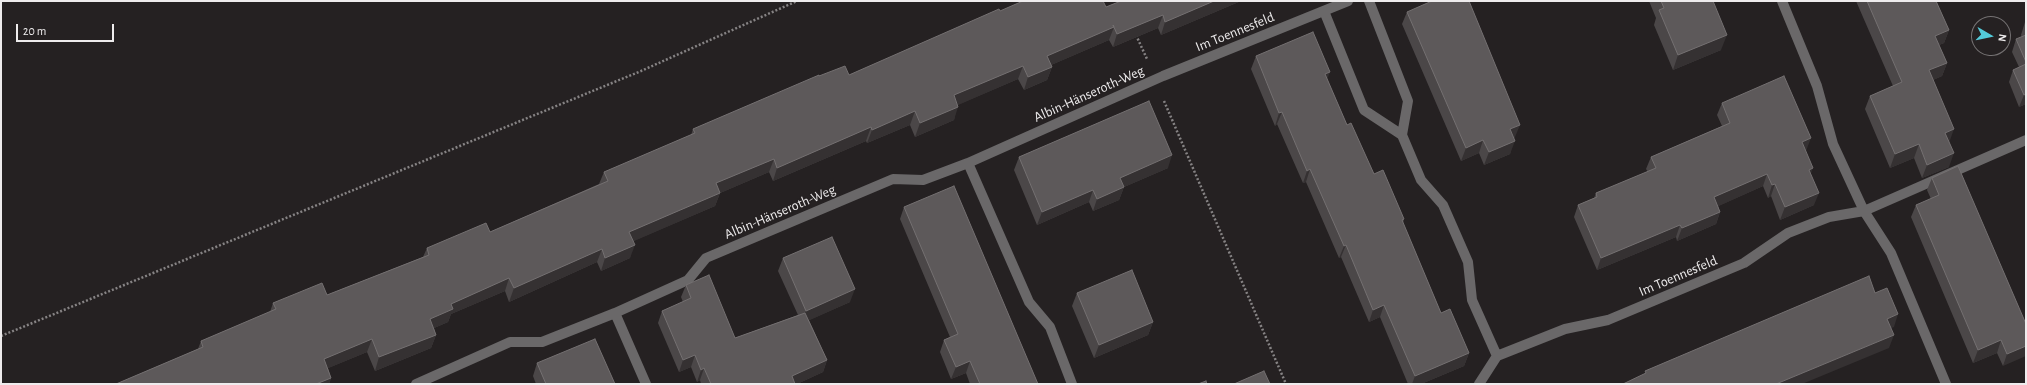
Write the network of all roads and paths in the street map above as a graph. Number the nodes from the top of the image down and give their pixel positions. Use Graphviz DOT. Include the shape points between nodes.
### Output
graph roads {
  1 [pos="797,1"];
  2 [pos="1348,1"];
  3 [pos="1369,1"];
  4 [pos="1782,1"];
  5 [pos="1324,11"];
  6 [pos="1134,29"];
  7 [pos="1155,79"];
  8 [pos="1402,135"];
  9 [pos="2026,140"];
  10 [pos="968,163"];
  11 [pos="1864,211"];
  12 [pos="615,313"];
  13 [pos="1,336"];
  14 [pos="1497,356"];
  15 [pos="416,384"];
  16 [pos="646,384"];
  17 [pos="1072,384"];
  18 [pos="1286,384"];
  19 [pos="1479,384"];
  20 [pos="1946,384"];
  1 -- 13 [label="path" via="633,74"];
  2 -- 5 [label="street, Im Toennesfeld"];
  3 -- 8 [label="street" via="1408,101"];
  4 -- 11 [label="street" via="1817,86 1833,144"];
  5 -- 7 [label="street, Im Toennesfeld"];
  5 -- 8 [label="street" via="1364,110"];
  6 -- 7 [label="path"];
  7 -- 10 [label="street, Albin-Hänseroth-Weg"];
  7 -- 18 [label="path"];
  8 -- 14 [label="street" via="1421,180 1443,206 1468,262 1472,300"];
  9 -- 11 [label="street, Im Toennesfeld"];
  10 -- 12 [label="street, Albin-Hänseroth-Weg" via="922,180 893,179 713,255 706,258 688,280"];
  10 -- 17 [label="street" via="1029,302 1050,327"];
  11 -- 14 [label="street, Im Toennesfeld" via="1829,217 1788,233 1744,263 1608,320 1565,329"];
  11 -- 20 [label="street" via="1891,253"];
  12 -- 15 [label="street, Albin-Hänseroth-Weg" via="542,342 510,342"];
  12 -- 16 [label="street"];
  14 -- 19 [label="street"];
}
